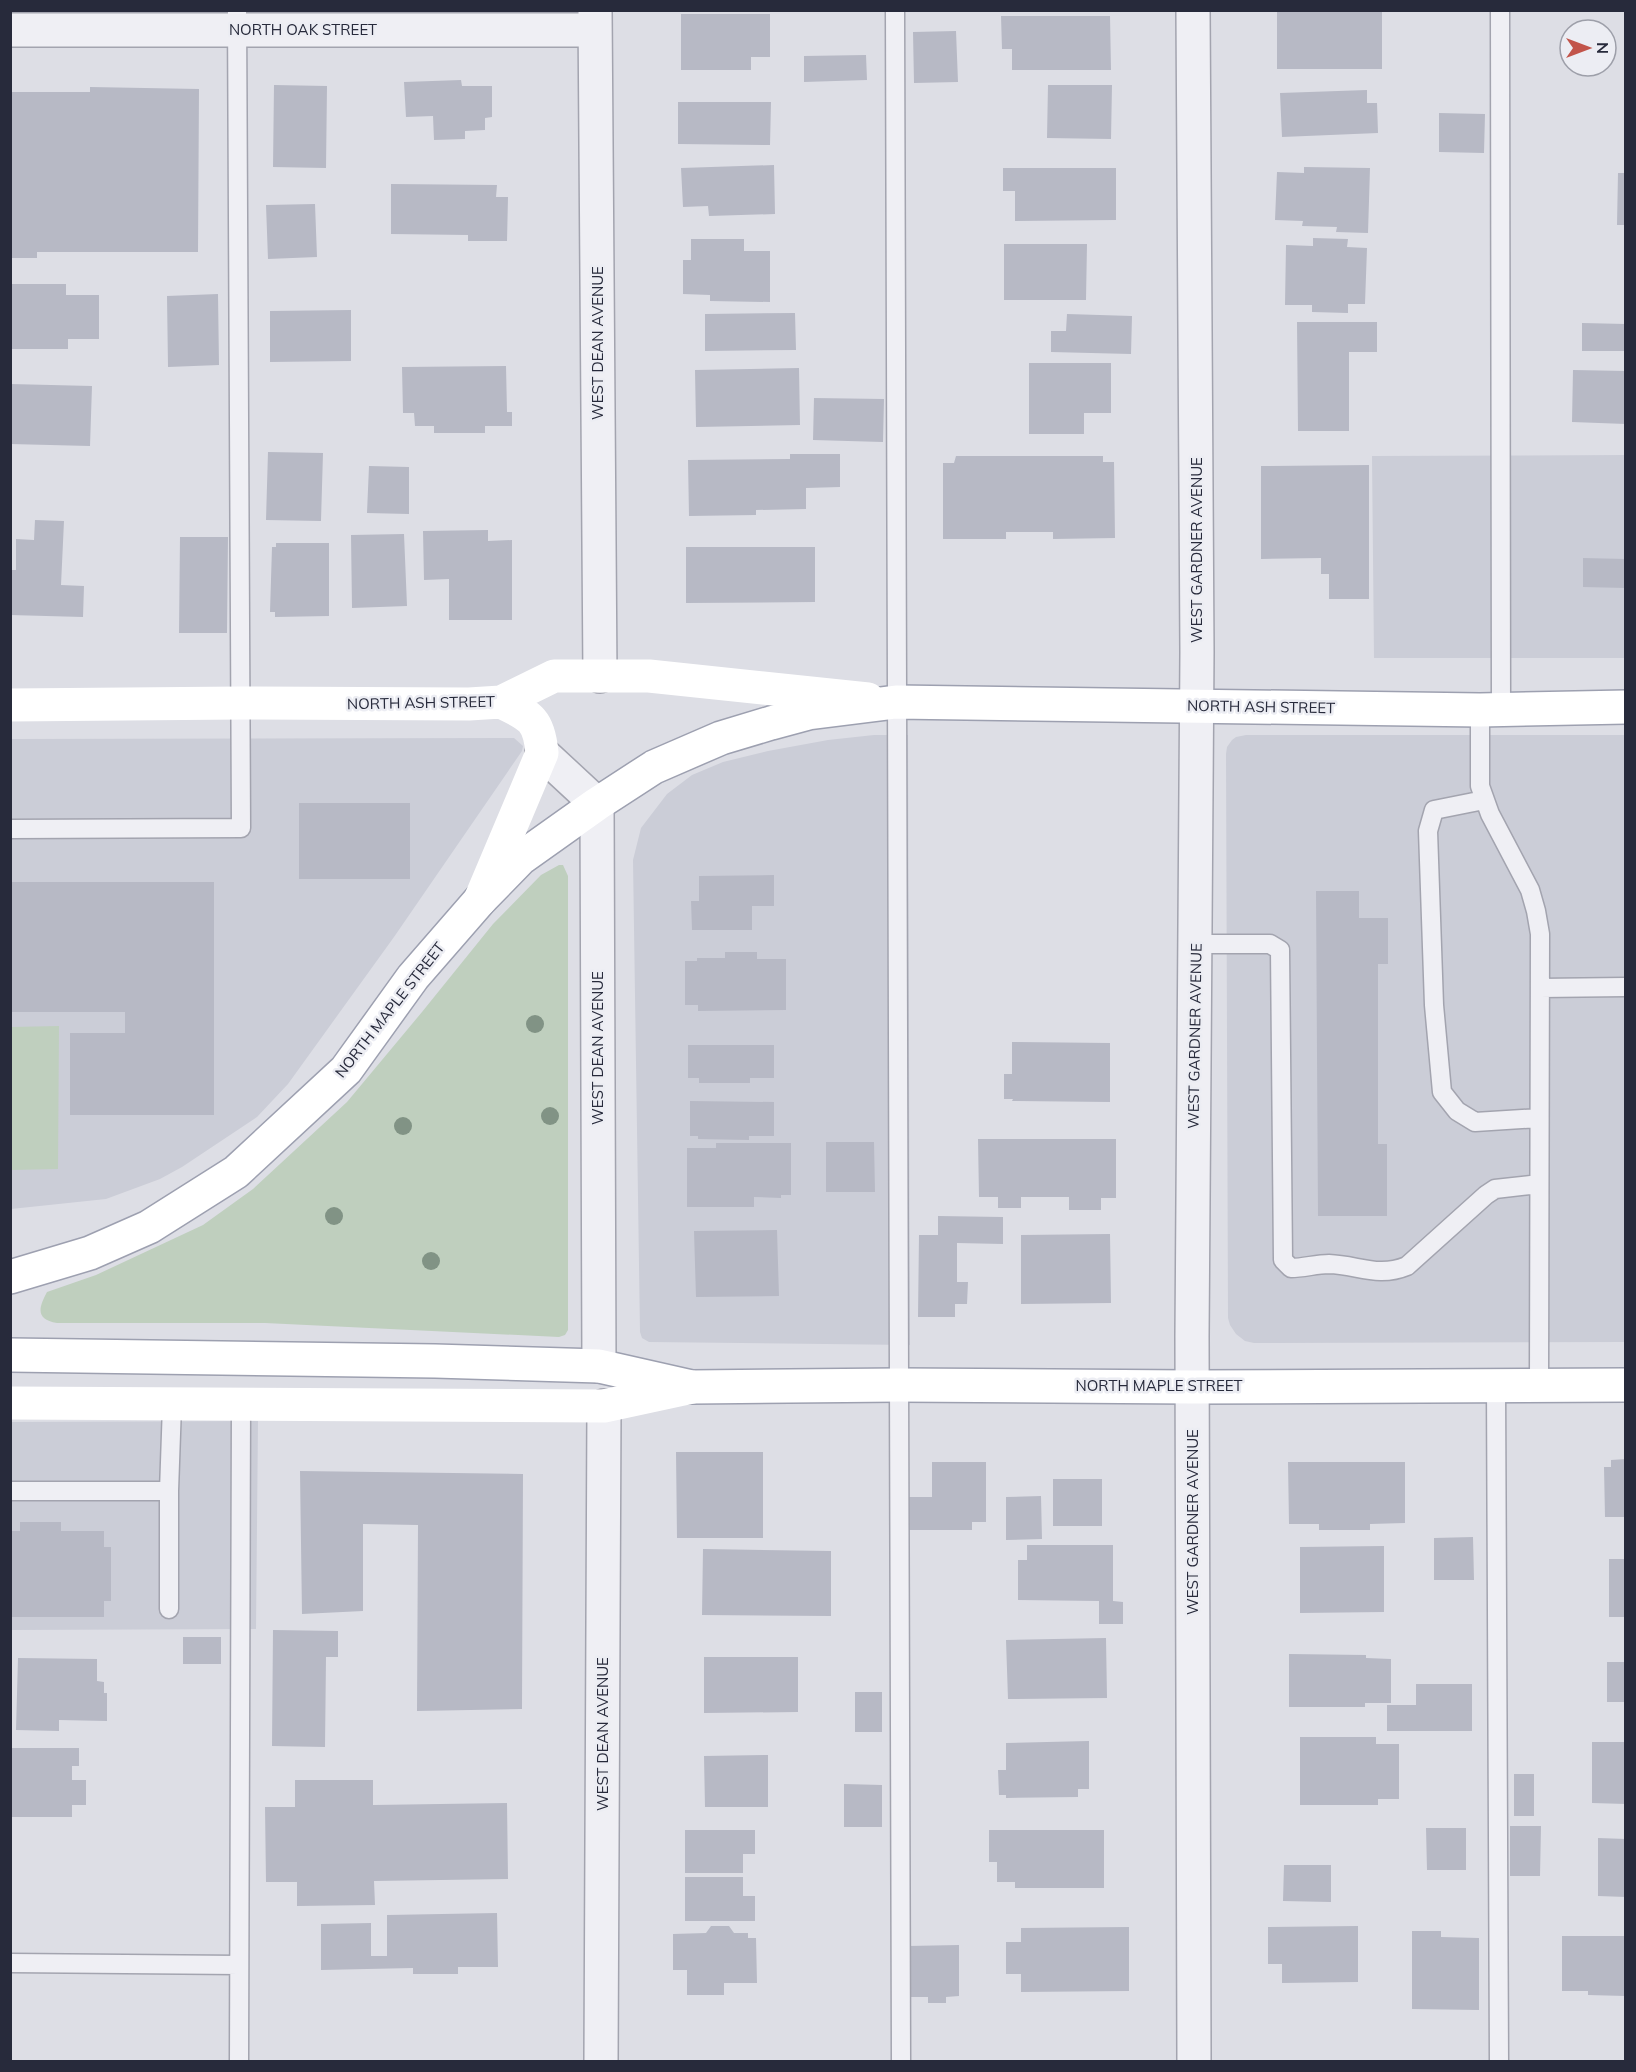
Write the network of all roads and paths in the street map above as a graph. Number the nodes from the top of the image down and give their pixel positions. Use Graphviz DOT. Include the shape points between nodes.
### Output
graph roads {
  1 [pos="894,10"];
  2 [pos="1193,10"];
  3 [pos="1500,10"];
  4 [pos="237,20"];
  5 [pos="595,20"];
  6 [pos="10,30"];
  7 [pos="600,675"];
  8 [pos="501,702"];
  9 [pos="896,702"];
  10 [pos="241,703"];
  11 [pos="10,705"];
  12 [pos="1197,707"];
  13 [pos="1626,707"];
  14 [pos="1490,709"];
  15 [pos="542,753"];
  16 [pos="1484,800"];
  17 [pos="597,804"];
  18 [pos="10,829"];
  19 [pos="480,900"];
  20 [pos="1196,944"];
  21 [pos="1626,987"];
  22 [pos="1540,988"];
  23 [pos="1539,1118"];
  24 [pos="1539,1184"];
  25 [pos="10,1277"];
  26 [pos="10,1355"];
  27 [pos="599,1366"];
  28 [pos="899,1385"];
  29 [pos="1496,1385"];
  30 [pos="1539,1385"];
  31 [pos="1626,1385"];
  32 [pos="692,1387"];
  33 [pos="1192,1387"];
  34 [pos="10,1403"];
  35 [pos="172,1405"];
  36 [pos="241,1405"];
  37 [pos="604,1406"];
  38 [pos="10,1491"];
  39 [pos="169,1491"];
  40 [pos="169,1610"];
  41 [pos="10,1963"];
  42 [pos="239,1965"];
  43 [pos="239,2061"];
  44 [pos="601,2061"];
  45 [pos="901,2061"];
  46 [pos="1194,2061"];
  47 [pos="1499,2061"];
  1 -- 9 [label="lane"];
  2 -- 12 [label="street, WEST GARDNER AVENUE"];
  3 -- 14 [label="lane"];
  4 -- 5 [label="street, NORTH OAK STREET"];
  4 -- 6 [label="street, NORTH OAK STREET"];
  4 -- 10 [label="lane"];
  5 -- 7 [label="street, WEST DEAN AVENUE"];
  7 -- 8 [label="main road, NORTH ASH STREET" via="554,676"];
  7 -- 9 [label="main road, NORTH ASH STREET" via="649,676"];
  8 -- 10 [label="main road, NORTH ASH STREET"];
  8 -- 15 [label="main road" via="528,714 540,733"];
  9 -- 12 [label="main road, NORTH ASH STREET"];
  9 -- 17 [label="main road, NORTH ASH STREET" via="808,713 721,738 654,767"];
  9 -- 28 [label="lane"];
  10 -- 11 [label="main road, NORTH ASH STREET"];
  10 -- 18 [label="lane" via="241,828"];
  12 -- 14 [label="main road, NORTH ASH STREET"];
  12 -- 20 [label="street, WEST GARDNER AVENUE"];
  13 -- 14 [label="main road, NORTH ASH STREET"];
  14 -- 16 [label="lane" via="1480,786"];
  15 -- 17 [label="street"];
  15 -- 19 [label="main road"];
  16 -- 22 [label="lane" via="1530,890 1536,910"];
  16 -- 23 [label="lane" via="1434,810 1428,831 1434,1005 1442,1092 1457,1112 1474,1122"];
  17 -- 19 [label="main road, NORTH MAPLE STREET" via="521,858"];
  17 -- 27 [label="street, WEST DEAN AVENUE"];
  19 -- 25 [label="main road, NORTH MAPLE STREET" via="413,977 346,1070 236,1172 149,1227 90,1253"];
  20 -- 24 [label="lane" via="1270,944 1280,950 1283,1260 1291,1268 1327,1264 1381,1273 1395,1271 1407,1266 1486,1195 1495,1190"];
  20 -- 33 [label="street, WEST GARDNER AVENUE"];
  21 -- 22 [label="lane"];
  22 -- 23 [label="lane"];
  23 -- 24 [label="lane"];
  24 -- 30 [label="lane"];
  26 -- 27 [label="main road, NORTH MAPLE STREET"];
  27 -- 32 [label="main road, NORTH MAPLE STREET"];
  28 -- 32 [label="main road, NORTH MAPLE STREET"];
  28 -- 33 [label="main road, NORTH MAPLE STREET"];
  28 -- 45 [label="lane"];
  29 -- 30 [label="main road, NORTH MAPLE STREET"];
  29 -- 33 [label="main road, NORTH MAPLE STREET"];
  29 -- 47 [label="lane"];
  30 -- 31 [label="main road, NORTH MAPLE STREET"];
  32 -- 37 [label="main road, NORTH MAPLE STREET"];
  33 -- 46 [label="street, WEST GARDNER AVENUE"];
  34 -- 35 [label="main road, NORTH MAPLE STREET"];
  35 -- 36 [label="main road, NORTH MAPLE STREET"];
  35 -- 39 [label="lane"];
  36 -- 37 [label="main road, NORTH MAPLE STREET"];
  36 -- 42 [label="lane"];
  37 -- 44 [label="street, WEST DEAN AVENUE"];
  38 -- 39 [label="lane"];
  39 -- 40 [label="lane"];
  41 -- 42 [label="lane"];
  42 -- 43 [label="lane"];
}
